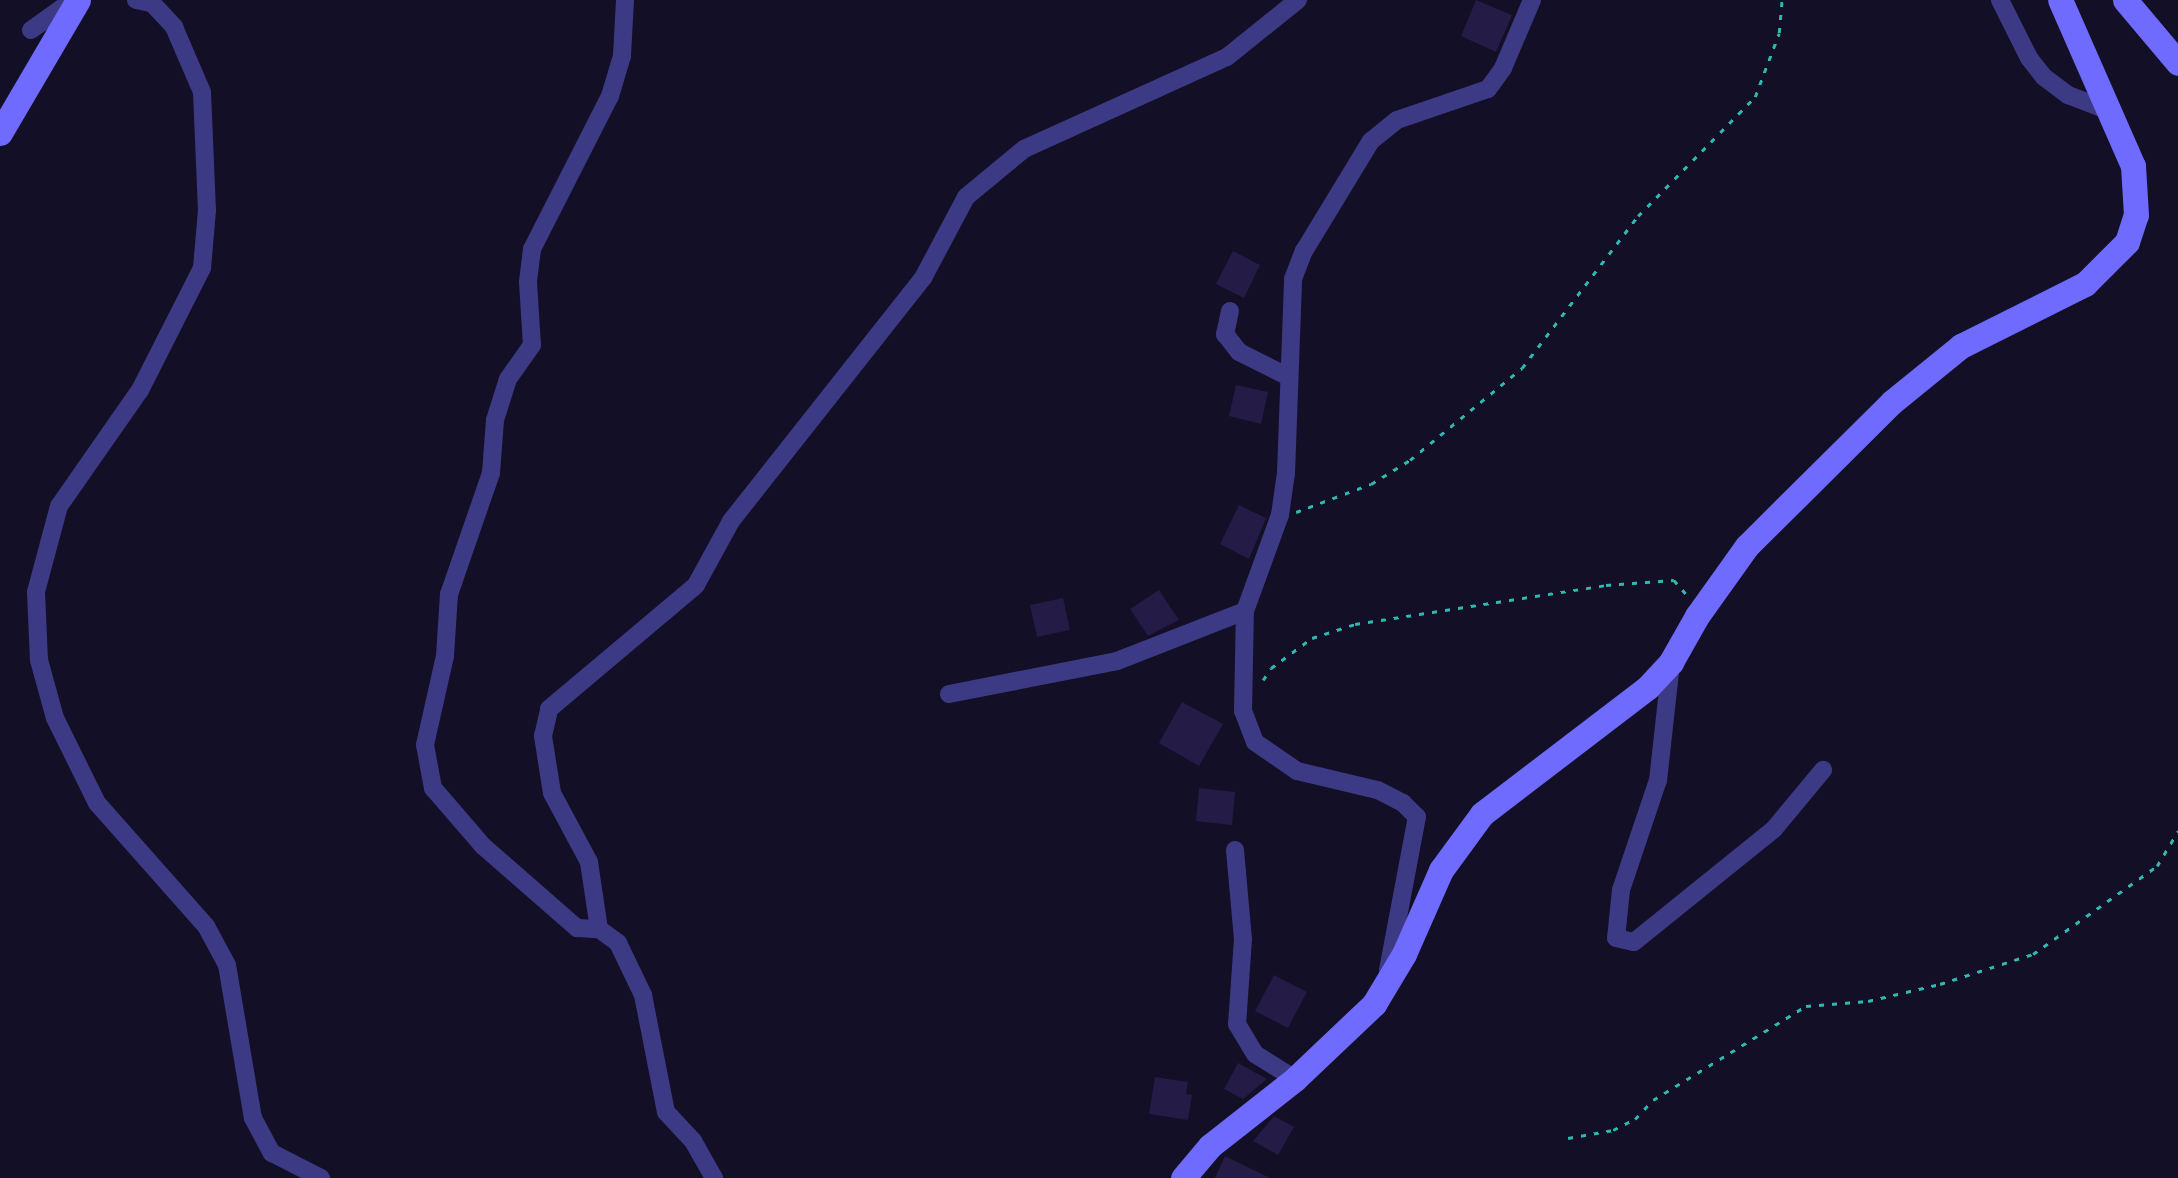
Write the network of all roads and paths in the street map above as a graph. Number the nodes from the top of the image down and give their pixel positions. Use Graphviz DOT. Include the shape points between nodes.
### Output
graph roads {
  1 [pos="75,0"];
  2 [pos="136,0"];
  3 [pos="625,0"];
  4 [pos="1298,0"];
  5 [pos="1532,0"];
  6 [pos="1782,0"];
  7 [pos="2000,0"];
  8 [pos="2060,0"];
  9 [pos="2126,0"];
  10 [pos="31,30"];
  11 [pos="2178,63"];
  12 [pos="2110,111"];
  13 [pos="0,133"];
  14 [pos="1230,312"];
  15 [pos="1287,376"];
  16 [pos="1280,514"];
  17 [pos="1245,611"];
  18 [pos="1697,616"];
  19 [pos="1672,662"];
  20 [pos="1262,682"];
  21 [pos="949,694"];
  22 [pos="1823,770"];
  23 [pos="2178,831"];
  24 [pos="1235,850"];
  25 [pos="599,929"];
  26 [pos="1386,980"];
  27 [pos="1295,1078"];
  28 [pos="1568,1138"];
  29 [pos="321,1178"];
  30 [pos="714,1178"];
  31 [pos="1183,1178"];
  1 -- 10 [label="street"];
  1 -- 13 [label="street"];
  2 -- 29 [label="street" via="152,3 174,27 202,92 202,268 140,390 60,506 36,592 40,660 56,718 97,804 206,926 227,966 253,1118 272,1153"];
  3 -- 25 [label="street" via="622,56 610,96 532,250 532,346 508,379 495,420 491,473 450,594 445,656 425,746 433,788 483,846 577,928"];
  4 -- 25 [label="street" via="1227,57 1024,149 966,196 923,278 731,521 696,585 550,709 543,736 552,793 589,862"];
  5 -- 15 [label="street" via="1488,88 1397,120 1372,141 1293,280"];
  6 -- 16 [label="path" via="1779,33 1755,97 1638,216 1522,368 1450,432 1391,472 1308,511"];
  7 -- 12 [label="street" via="2044,76 2068,95"];
  8 -- 12 [label="street"];
  9 -- 11 [label="street"];
  12 -- 18 [label="street" via="2138,192 2136,216 2117,254 2060,300 1934,364 1747,546"];
  14 -- 15 [label="street" via="1225,334 1240,352"];
  15 -- 16 [label="street"];
  16 -- 17 [label="street"];
  17 -- 21 [label="street" via="1117,661"];
  17 -- 26 [label="street" via="1243,710 1255,742 1298,771 1378,790 1417,817"];
  18 -- 19 [label="street"];
  18 -- 20 [label="path" via="1674,580 1561,589 1333,630 1292,652"];
  19 -- 22 [label="street" via="1658,780 1620,890 1616,938 1634,942 1759,842"];
  19 -- 26 [label="street" via="1621,710 1482,814 1441,870"];
  23 -- 28 [label="path" via="2157,866 2033,954 1868,1001 1806,1006 1654,1100 1635,1119"];
  24 -- 27 [label="street" via="1243,939 1237,1024 1255,1054"];
  25 -- 30 [label="street" via="618,943 648,1006 666,1112 693,1140"];
  26 -- 27 [label="street" via="1374,1004"];
  27 -- 31 [label="street" via="1210,1146"];
}
